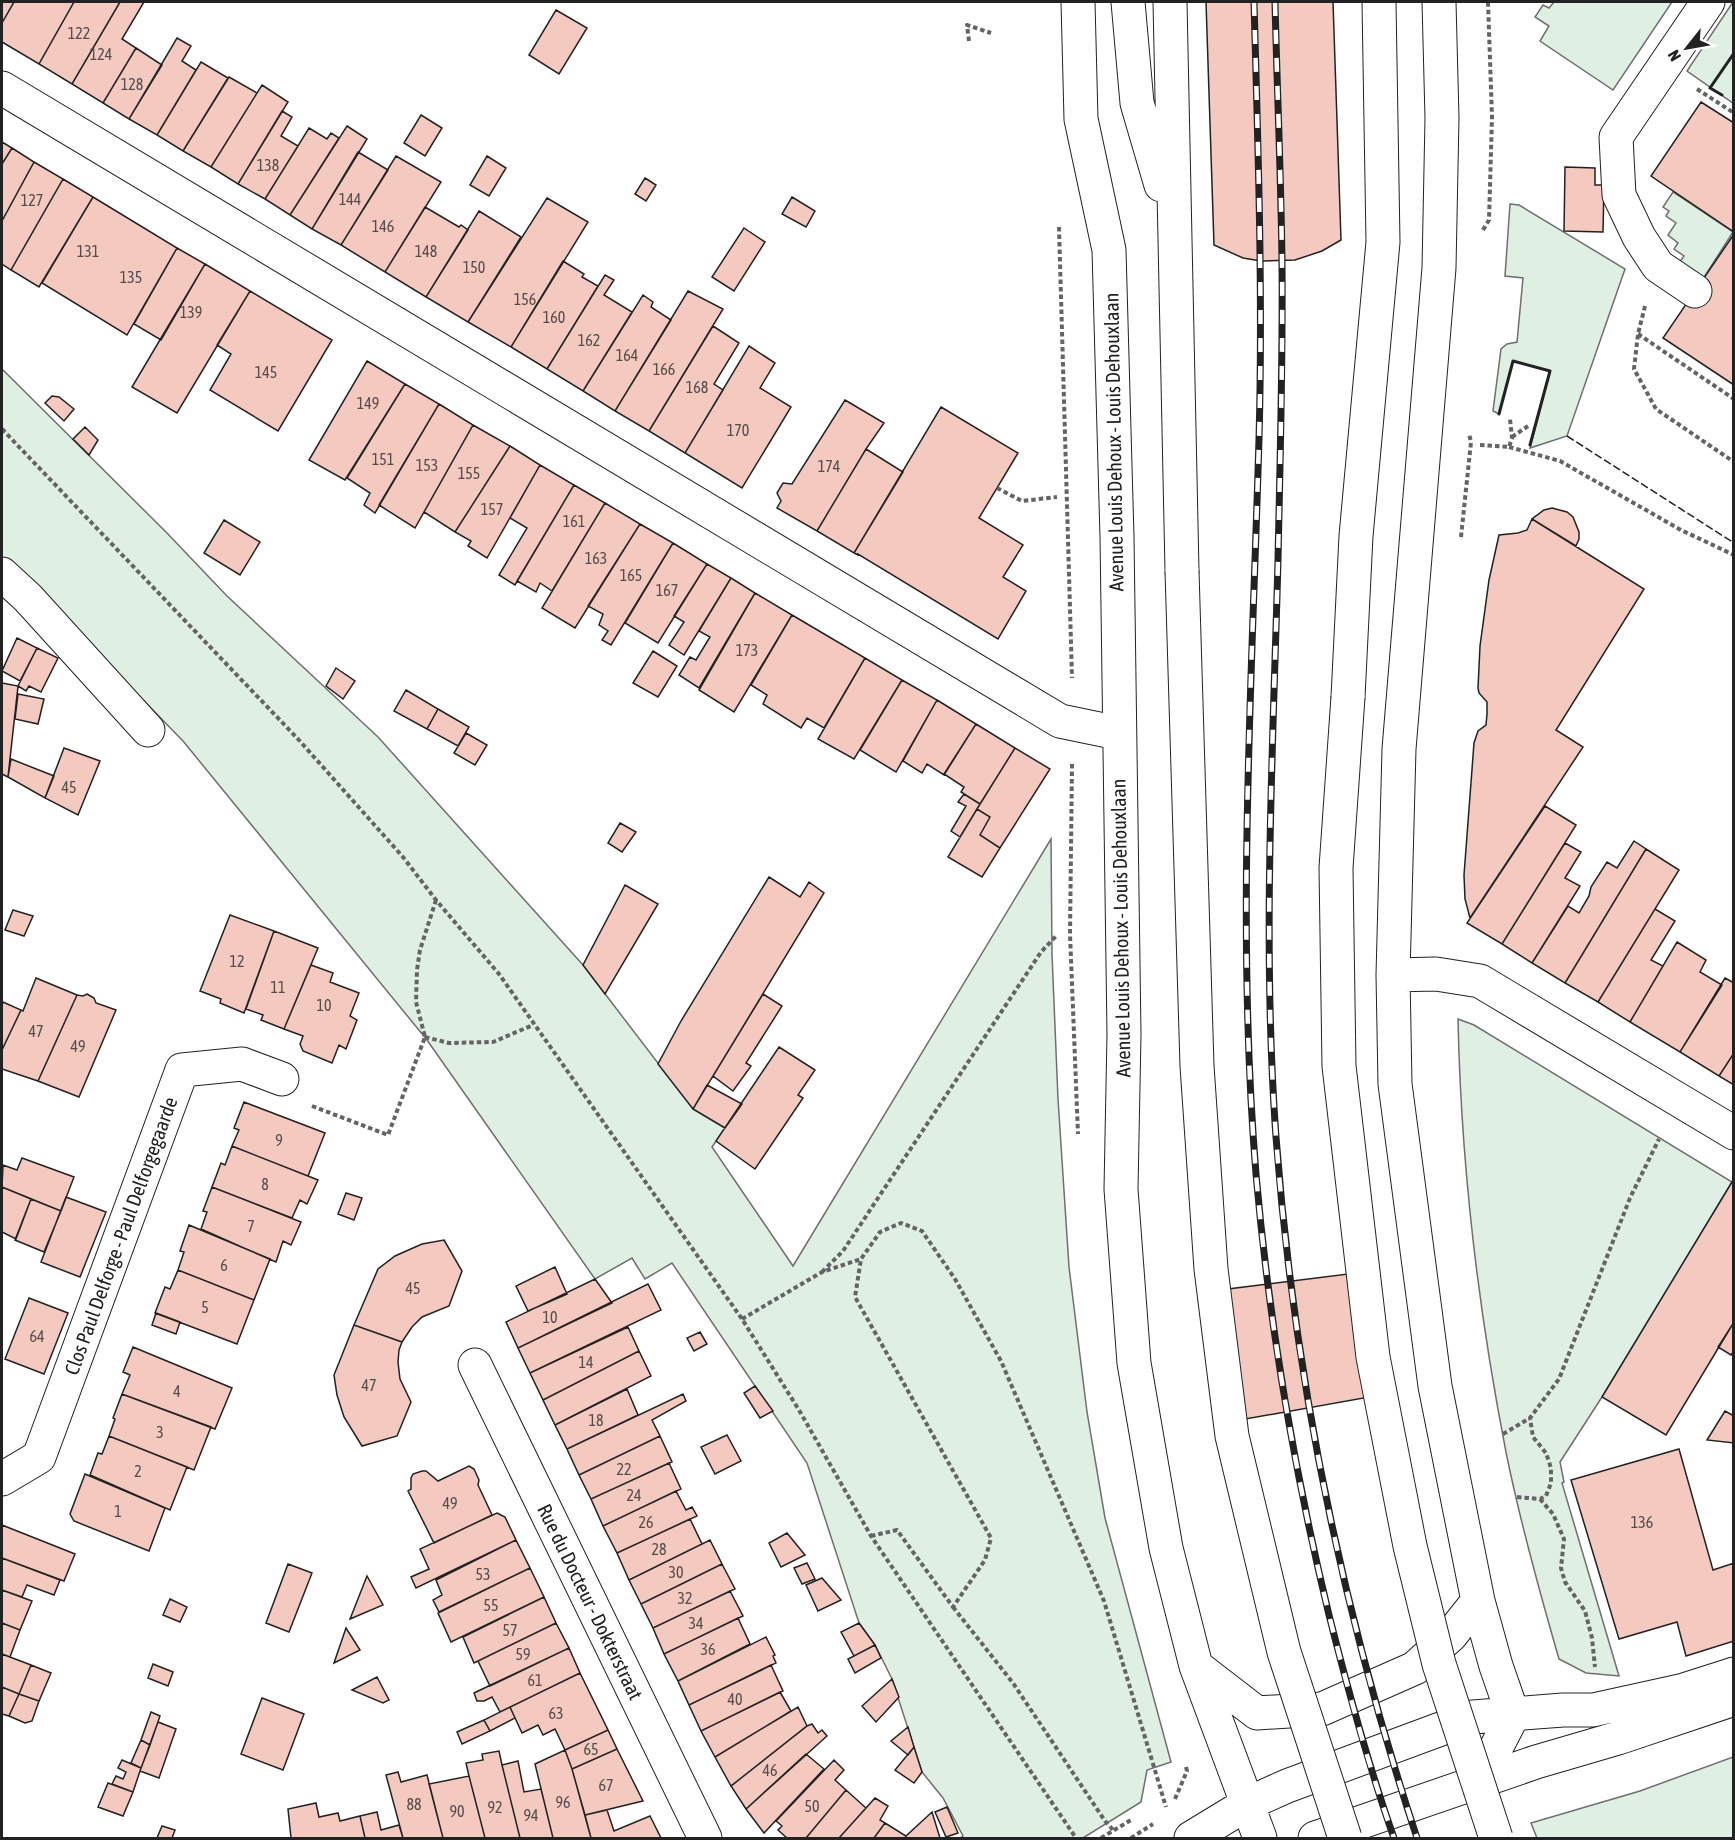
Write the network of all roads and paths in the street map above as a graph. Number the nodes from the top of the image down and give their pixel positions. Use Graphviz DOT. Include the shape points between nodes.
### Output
graph roads {
  1 [pos="1078,2"];
  2 [pos="1128,2"];
  3 [pos="1170,2"];
  4 [pos="1379,2"];
  5 [pos="1439,2"];
  6 [pos="1708,2"];
  7 [pos="991,33"];
  8 [pos="969,41"];
  9 [pos="2,88"];
  10 [pos="1702,92"];
  11 [pos="1734,113"];
  12 [pos="1059,217"];
  13 [pos="1173,230"];
  14 [pos="1658,266"];
  15 [pos="1695,291"];
  16 [pos="1638,334"];
  17 [pos="1734,399"];
  18 [pos="1510,419"];
  19 [pos="1528,426"];
  20 [pos="2,429"];
  21 [pos="1512,438"];
  22 [pos="1480,445"];
  23 [pos="1509,447"];
  24 [pos="1734,462"];
  25 [pos="997,488"];
  26 [pos="1058,497"];
  27 [pos="1734,555"];
  28 [pos="2,574"];
  29 [pos="1072,725"];
  30 [pos="148,730"];
  31 [pos="1118,733"];
  32 [pos="436,900"];
  33 [pos="1057,935"];
  34 [pos="1393,975"];
  35 [pos="533,1025"];
  36 [pos="424,1037"];
  37 [pos="282,1079"];
  38 [pos="1734,1133"];
  39 [pos="1659,1138"];
  40 [pos="861,1259"];
  41 [pos="822,1272"];
  42 [pos="742,1319"];
  43 [pos="475,1365"];
  44 [pos="1530,1418"];
  45 [pos="1503,1434"];
  46 [pos="2,1479"];
  47 [pos="1517,1497"];
  48 [pos="1540,1499"];
  49 [pos="871,1536"];
  50 [pos="1478,1600"];
  51 [pos="953,1607"];
  52 [pos="1196,1666"];
  53 [pos="1596,1674"];
  54 [pos="1734,1674"];
  55 [pos="1734,1698"];
  56 [pos="1513,1715"];
  57 [pos="1187,1771"];
  58 [pos="1479,1781"];
  59 [pos="1247,1804"];
  60 [pos="1131,1820"];
  61 [pos="1114,1831"];
  62 [pos="705,1839"];
  63 [pos="1076,1839"];
  64 [pos="1101,1839"];
  65 [pos="1191,1839"];
  66 [pos="1260,1839"];
  67 [pos="1315,1839"];
  68 [pos="1345,1839"];
  69 [pos="1496,1839"];
  1 -- 31 [label="main road, Avenue Louis Dehoux - Louis Dehouxlaan" via="1081,119 1109,250"];
  2 -- 13 [label="main road" via="1137,103"];
  3 -- 13 [label="main road"];
  4 -- 69 [label="main road, bridge" via="1383,242 1356,536 1336,868 1339,1066 1373,1357 1410,1546 1439,1664"];
  5 -- 34 [label="main road" via="1440,268 1399,749"];
  6 -- 14 [label="main road" via="1616,137 1619,195"];
  7 -- 8 [label="path" via="967,25"];
  9 -- 29 [label="main road"];
  10 -- 11 [label="path"];
  12 -- 29 [label="path"];
  13 -- 68 [label="main road, bridge" via="1197,1066 1210,1269 1232,1436 1284,1652"];
  14 -- 15 [label="main road"];
  14 -- 16 [label="path"];
  16 -- 17 [label="path"];
  16 -- 24 [label="path" via="1634,369 1656,409"];
  18 -- 21 [label="path"];
  19 -- 21 [label="path"];
  20 -- 32 [label="path" via="298,739"];
  21 -- 23 [label="path"];
  22 -- 23 [label="path"];
  23 -- 27 [label="path" via="1560,461 1681,530"];
  25 -- 26 [label="path" via="1022,501"];
  28 -- 30 [label="main road"];
  29 -- 31 [label="main road"];
  31 -- 52 [label="main road, Avenue Louis Dehoux - Louis Dehouxlaan" via="1124,1034 1121,1189 1134,1364 1167,1548"];
  32 -- 35 [label="path" via="499,974"];
  32 -- 36 [label="path" via="417,970 416,1002"];
  33 -- 41 [label="path" via="1041,952 843,1251"];
  34 -- 38 [label="main road" via="1436,974 1480,981"];
  34 -- 50 [label="main road" via="1395,1084 1435,1386"];
  35 -- 36 [label="path" via="493,1042 449,1043"];
  35 -- 42 [label="path"];
  36 -- 37 [label="path" via="388,1135 285,1096"];
  37 -- 46 [label="main road, Clos Paul Delforge - Paul Delforgegaarde" via="242,1064 182,1070 39,1457"];
  39 -- 44 [label="path" via="1629,1198 1559,1379"];
  40 -- 41 [label="path"];
  40 -- 51 [label="path" via="855,1297 991,1538 985,1560"];
  40 -- 57 [label="path" via="880,1232 901,1223 922,1231 955,1279 1001,1361 1104,1601 1168,1814"];
  41 -- 42 [label="path"];
  42 -- 49 [label="path"];
  43 -- 62 [label="main road, Rue du Docteur - Dokterstraat"];
  44 -- 45 [label="path"];
  44 -- 48 [label="path" via="1533,1437 1546,1453 1551,1468 1551,1483 1546,1496"];
  47 -- 48 [label="path"];
  48 -- 53 [label="path" via="1553,1514 1564,1539 1561,1568 1565,1582 1585,1611"];
  49 -- 51 [label="path" via="897,1530"];
  49 -- 63 [label="path"];
  50 -- 52 [label="main road" via="1451,1635 1415,1668 1322,1709 1257,1713"];
  50 -- 56 [label="main road"];
  51 -- 61 [label="path" via="1013,1683"];
  52 -- 59 [label="main road, Avenue Louis Dehoux - Louis Dehouxlaan"];
  54 -- 56 [label="main road" via="1684,1690 1593,1710"];
  55 -- 58 [label="main road"];
  56 -- 58 [label="main road"];
  56 -- 59 [label="main road" via="1473,1717"];
  58 -- 67 [label="main road"];
  59 -- 65 [label="main road"];
  59 -- 66 [label="main road, Avenue Louis Dehoux - Louis Dehouxlaan"];
  60 -- 61 [label="path"];
  61 -- 64 [label="path"];
}
